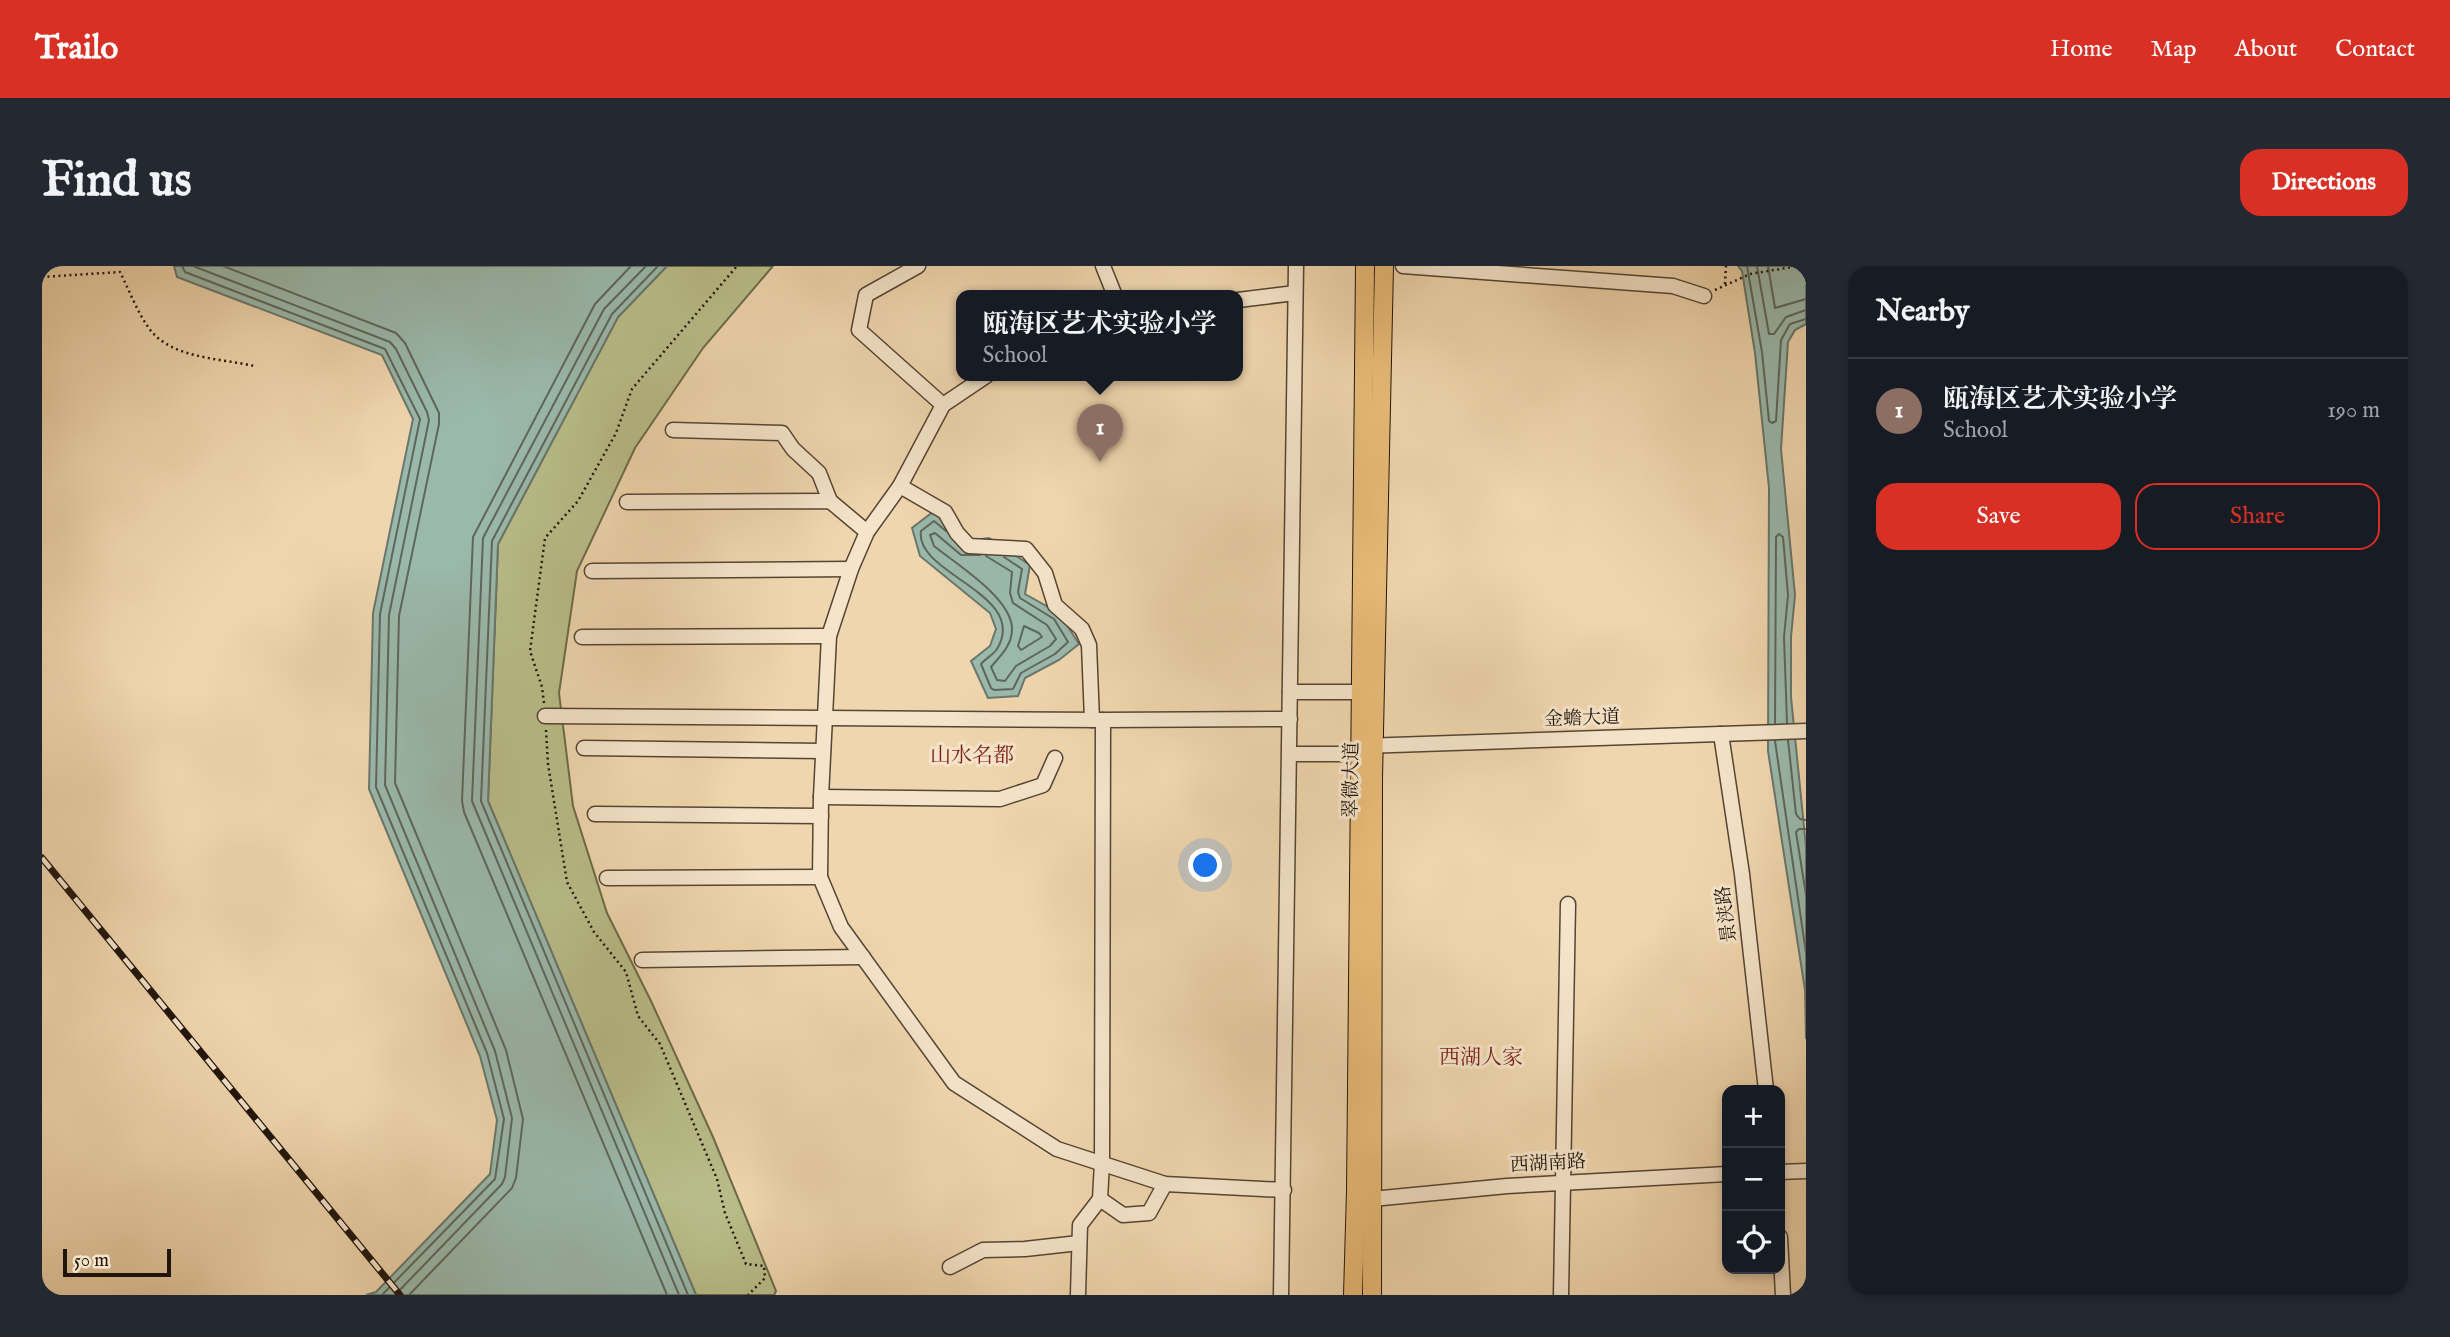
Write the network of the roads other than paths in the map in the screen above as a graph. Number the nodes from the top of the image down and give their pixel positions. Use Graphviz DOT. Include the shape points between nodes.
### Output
graph roads {
  1 [pos="918,266"];
  2 [pos="1103,266"];
  3 [pos="1296,266"];
  4 [pos="1365,266"];
  5 [pos="1384,266"];
  6 [pos="1403,266"];
  7 [pos="1113,290"];
  8 [pos="1295,293"];
  9 [pos="1704,296"];
  10 [pos="1243,299"];
  11 [pos="979,381"];
  12 [pos="943,405"];
  13 [pos="673,430"];
  14 [pos="900,486"];
  15 [pos="830,501"];
  16 [pos="627,502"];
  17 [pos="867,532"];
  18 [pos="851,569"];
  19 [pos="592,571"];
  20 [pos="829,636"];
  21 [pos="582,637"];
  22 [pos="1290,692"];
  23 [pos="1359,692"];
  24 [pos="545,716"];
  25 [pos="825,718"];
  26 [pos="1290,719"];
  27 [pos="1098,720"];
  28 [pos="1802,731"];
  29 [pos="1721,734"];
  30 [pos="584,748"];
  31 [pos="1364,748"];
  32 [pos="823,751"];
  33 [pos="1290,754"];
  34 [pos="1055,758"];
  35 [pos="821,797"];
  36 [pos="595,814"];
  37 [pos="821,816"];
  38 [pos="820,877"];
  39 [pos="607,878"];
  40 [pos="1567,904"];
  41 [pos="863,957"];
  42 [pos="642,960"];
  43 [pos="1765,1085"];
  44 [pos="1102,1163"];
  45 [pos="1804,1171"];
  46 [pos="1785,1172"];
  47 [pos="1722,1174"];
  48 [pos="1562,1183"];
  49 [pos="1165,1184"];
  50 [pos="1284,1190"];
  51 [pos="1100,1199"];
  52 [pos="1372,1199"];
  53 [pos="1079,1244"];
  54 [pos="950,1267"];
  55 [pos="1782,1274"];
  56 [pos="1078,1295"];
  57 [pos="1281,1295"];
  58 [pos="1353,1295"];
  59 [pos="1372,1295"];
  60 [pos="1561,1295"];
  61 [pos="1783,1295"];
  1 -- 12 [label="street" via="866,295 859,330"];
  2 -- 7 [label="street"];
  3 -- 8 [label="street"];
  4 -- 23 [label="main road, 翠微大道"];
  5 -- 31 [label="main road, 翠微大道"];
  6 -- 9 [label="street" via="1673,286"];
  8 -- 10 [label="street"];
  8 -- 22 [label="street"];
  11 -- 12 [label="street"];
  12 -- 14 [label="street"];
  13 -- 15 [label="street" via="782,433 819,473"];
  14 -- 17 [label="street"];
  14 -- 27 [label="street" via="945,512 969,546 1026,549 1045,573 1055,605 1082,629 1089,645"];
  15 -- 16 [label="street"];
  15 -- 17 [label="street"];
  17 -- 18 [label="street"];
  18 -- 19 [label="street"];
  18 -- 20 [label="street"];
  20 -- 21 [label="street"];
  20 -- 25 [label="street"];
  22 -- 23 [label="street"];
  22 -- 26 [label="street"];
  23 -- 31 [label="main road, 翠微大道"];
  24 -- 25 [label="street"];
  25 -- 27 [label="street"];
  25 -- 32 [label="street"];
  26 -- 27 [label="street"];
  26 -- 33 [label="street"];
  27 -- 44 [label="street"];
  28 -- 29 [label="street, 金蟾大道"];
  29 -- 31 [label="street, 金蟾大道"];
  29 -- 43 [label="street, 景浃路"];
  30 -- 32 [label="street"];
  31 -- 33 [label="street, 金蟾大道"];
  31 -- 52 [label="main road, 翠微大道"];
  31 -- 58 [label="main road, 翠微大道"];
  32 -- 35 [label="street"];
  33 -- 50 [label="street"];
  34 -- 35 [label="street" via="1043,785 1000,799"];
  35 -- 37 [label="street"];
  36 -- 37 [label="street"];
  37 -- 38 [label="street"];
  38 -- 39 [label="street"];
  38 -- 41 [label="street" via="841,927"];
  40 -- 48 [label="street"];
  41 -- 42 [label="street"];
  41 -- 44 [label="street" via="954,1083 1057,1149"];
  44 -- 49 [label="street"];
  44 -- 51 [label="street"];
  45 -- 46 [label="street"];
  47 -- 48 [label="street, 西湖南路"];
  48 -- 52 [label="street, 西湖南路"];
  48 -- 60 [label="street"];
  49 -- 50 [label="street"];
  49 -- 51 [label="street" via="1149,1213 1123,1215"];
  50 -- 57 [label="street"];
  51 -- 53 [label="street" via="1080,1225"];
  52 -- 59 [label="main road, 翠微大道"];
  53 -- 54 [label="street" via="983,1250"];
  53 -- 56 [label="street"];
  55 -- 61 [label="street"];
}
